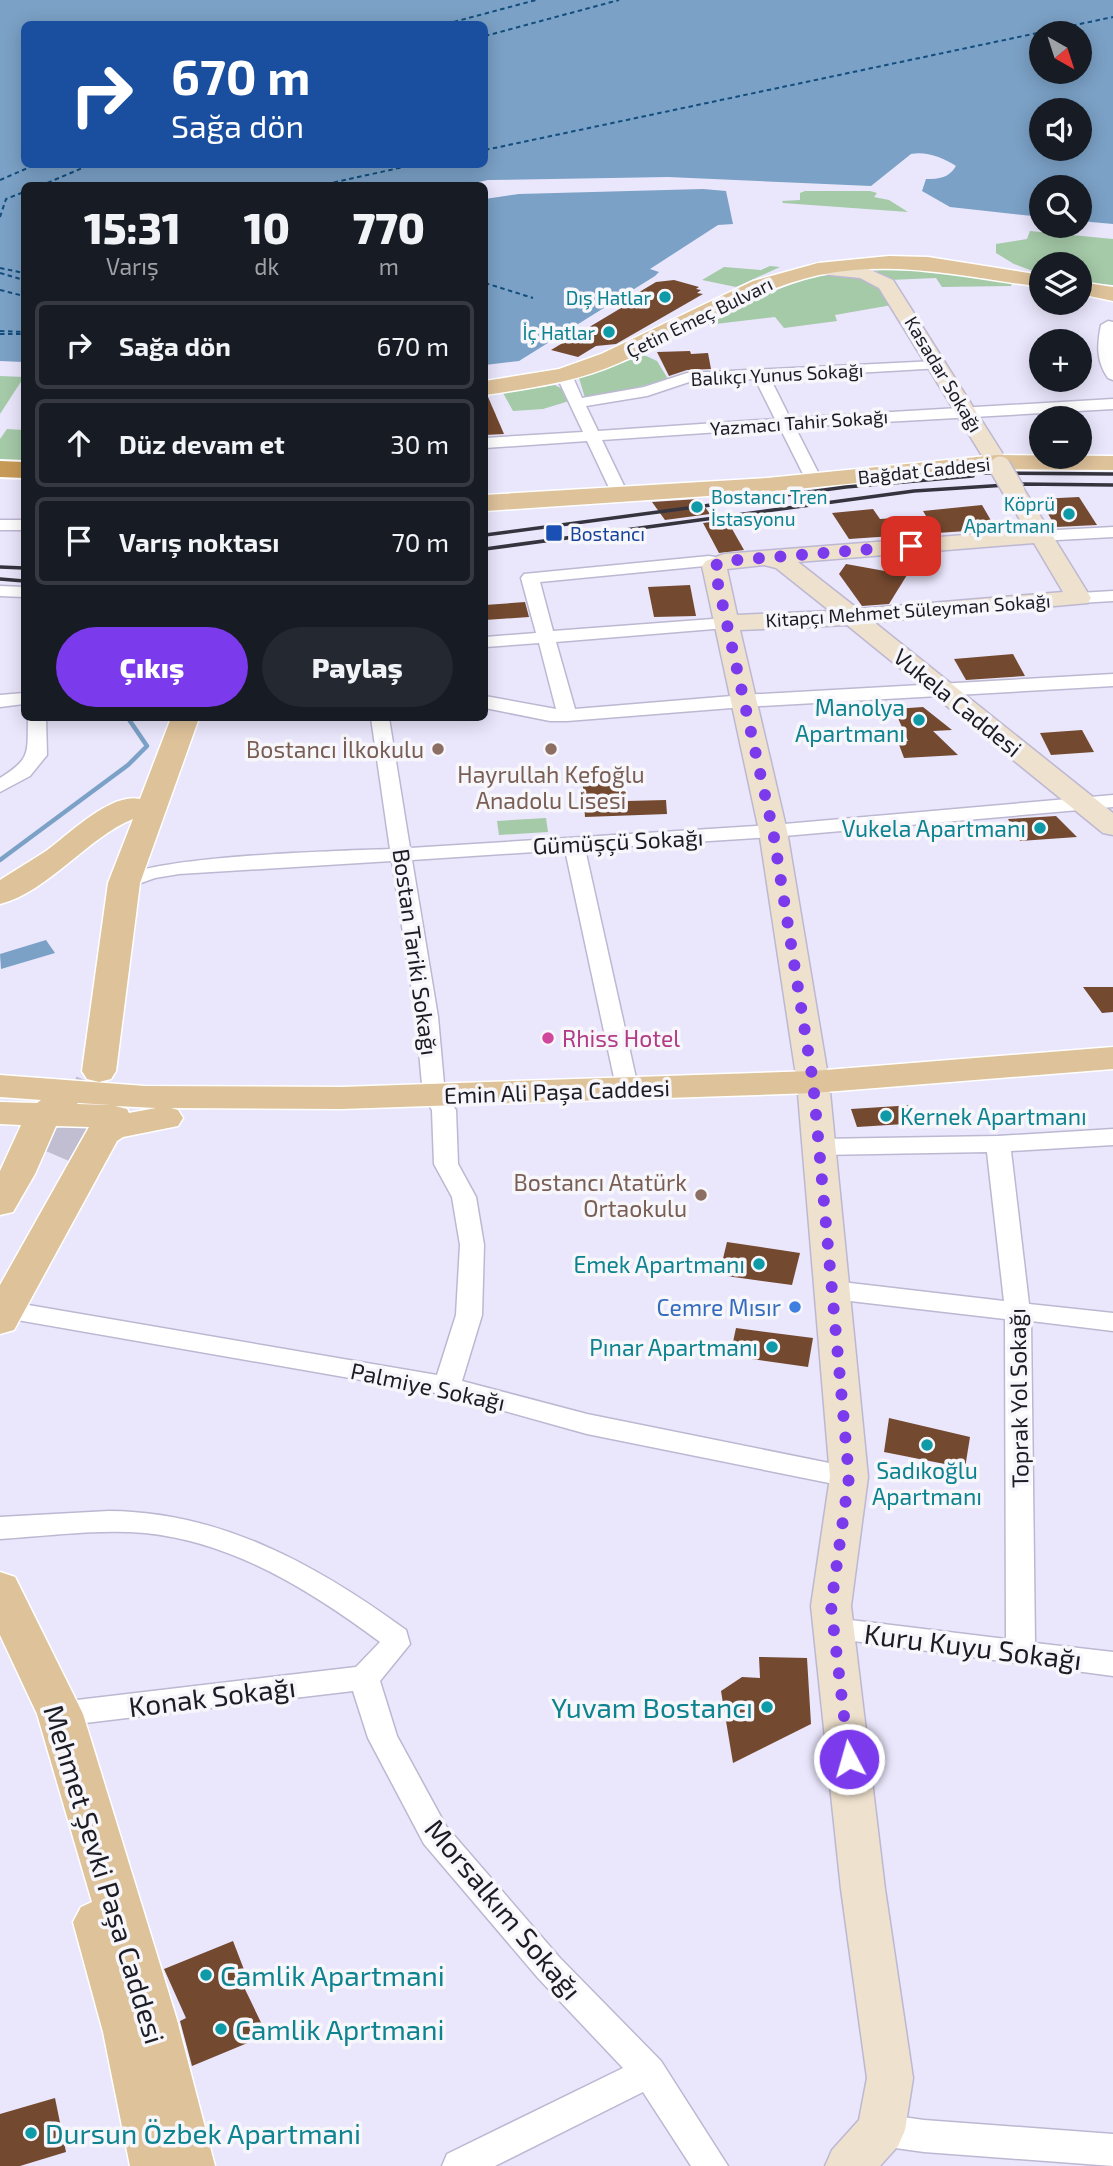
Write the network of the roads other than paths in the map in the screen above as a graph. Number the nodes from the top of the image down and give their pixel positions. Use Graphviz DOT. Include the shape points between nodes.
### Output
graph roads {
  1 [pos="818,269"];
  2 [pos="1029,279"];
  3 [pos="1092,290"];
  4 [pos="1113,294"];
  5 [pos="1108,325"];
  6 [pos="936,365"];
  7 [pos="760,374"];
  8 [pos="564,375"];
  9 [pos="1113,375"];
  10 [pos="488,388"];
  11 [pos="579,403"];
  12 [pos="1113,404"];
  13 [pos="967,411"];
  14 [pos="786,423"];
  15 [pos="595,437"];
  16 [pos="488,443"];
  17 [pos="1113,463"];
  18 [pos="999,465"];
  19 [pos="0,469"];
  20 [pos="21,470"];
  21 [pos="0,478"];
  22 [pos="21,478"];
  23 [pos="814,480"];
  24 [pos="620,495"];
  25 [pos="488,503"];
  26 [pos="0,525"];
  27 [pos="21,525"];
  28 [pos="1113,532"];
  29 [pos="1039,536"];
  30 [pos="766,558"];
  31 [pos="709,561"];
  32 [pos="0,591"];
  33 [pos="21,592"];
  34 [pos="1113,596"];
  35 [pos="1079,598"];
  36 [pos="852,617"];
  37 [pos="726,623"];
  38 [pos="548,637"];
  39 [pos="488,642"];
  40 [pos="1113,680"];
  41 [pos="944,691"];
  42 [pos="21,699"];
  43 [pos="0,701"];
  44 [pos="744,701"];
  45 [pos="488,703"];
  46 [pos="567,715"];
  47 [pos="37,721"];
  48 [pos="184,721"];
  49 [pos="381,721"];
  50 [pos="0,786"];
  51 [pos="1113,801"];
  52 [pos="1084,804"];
  53 [pos="149,812"];
  54 [pos="1113,827"];
  55 [pos="773,831"];
  56 [pos="574,844"];
  57 [pos="403,852"];
  58 [pos="124,883"];
  59 [pos="0,894"];
  60 [pos="111,976"];
  61 [pos="1113,1058"];
  62 [pos="1113,1069"];
  63 [pos="90,1082"];
  64 [pos="0,1086"];
  65 [pos="627,1087"];
  66 [pos="814,1088"];
  67 [pos="439,1103"];
  68 [pos="155,1108"];
  69 [pos="0,1112"];
  70 [pos="43,1116"];
  71 [pos="0,1130"];
  72 [pos="1113,1137"];
  73 [pos="998,1144"];
  74 [pos="819,1147"];
  75 [pos="76,1158"];
  76 [pos="8,1189"];
  77 [pos="0,1272"];
  78 [pos="834,1290"];
  79 [pos="1018,1313"];
  80 [pos="2,1315"];
  81 [pos="1113,1322"];
  82 [pos="447,1386"];
  83 [pos="849,1477"];
  84 [pos="0,1528"];
  85 [pos="0,1589"];
  86 [pos="834,1629"];
  87 [pos="0,1646"];
  88 [pos="1021,1652"];
  89 [pos="1113,1664"];
  90 [pos="364,1678"];
  91 [pos="60,1714"];
  92 [pos="649,2072"];
  93 [pos="881,2130"];
  94 [pos="1113,2150"];
  95 [pos="157,2166"];
  96 [pos="188,2166"];
  97 [pos="459,2166"];
  98 [pos="711,2166"];
  99 [pos="849,2166"];
  1 -- 2 [label="main road, Çetin Emeç Bulvarı" via="928,263"];
  1 -- 6 [label="main road, Kasadar Sokağı" via="862,272 886,284"];
  1 -- 8 [label="main road, Çetin Emeç Bulvarı" via="761,286 631,351"];
  3 -- 4 [label="main road"];
  5 -- 9 [label="street" via="1106,366"];
  6 -- 7 [label="street, Balıkçı Yunus Sokağı"];
  6 -- 13 [label="main road, Kasadar Sokağı"];
  7 -- 11 [label="street, Balıkçı Yunus Sokağı" via="687,378 647,391"];
  7 -- 14 [label="street"];
  8 -- 10 [label="main road, Çetin Emeç Bulvarı"];
  8 -- 11 [label="street"];
  11 -- 15 [label="street"];
  12 -- 13 [label="street, Yazmacı Tahir Sokağı"];
  13 -- 14 [label="street, Yazmacı Tahir Sokağı"];
  13 -- 18 [label="main road, Kasadar Sokağı"];
  14 -- 15 [label="street, Yazmacı Tahir Sokağı"];
  14 -- 23 [label="street"];
  15 -- 16 [label="street, Yazmacı Tahir Sokağı"];
  15 -- 24 [label="street"];
  17 -- 18 [label="main road, Bağdat Caddesi"];
  18 -- 23 [label="main road, Bağdat Caddesi"];
  18 -- 29 [label="main road, Kasadar Sokağı, bridge"];
  19 -- 20 [label="highway"];
  21 -- 22 [label="highway"];
  23 -- 24 [label="main road, Bağdat Caddesi"];
  24 -- 25 [label="main road, Bağdat Caddesi"];
  26 -- 27 [label="street"];
  28 -- 29 [label="street"];
  29 -- 30 [label="main road"];
  29 -- 35 [label="main road, Kasadar Sokağı"];
  30 -- 36 [label="main road, Vukela Caddesi" via="784,563"];
  30 -- 37 [label="main road" via="714,566"];
  31 -- 38 [label="street" via="530,578"];
  32 -- 33 [label="street"];
  34 -- 35 [label="street"];
  35 -- 36 [label="main road, Kitapçı Mehmet Süleyman Sokağı"];
  36 -- 37 [label="main road, Kitapçı Mehmet Süleyman Sokağı"];
  36 -- 41 [label="main road, Vukela Caddesi"];
  37 -- 38 [label="street, Kitapçı Mehmet Süleyman Sokağı"];
  37 -- 44 [label="main road"];
  38 -- 39 [label="street, Kitapçı Mehmet Süleyman Sokağı"];
  38 -- 46 [label="street"];
  40 -- 41 [label="street"];
  41 -- 44 [label="street"];
  41 -- 52 [label="main road, Vukela Caddesi"];
  42 -- 43 [label="street"];
  44 -- 46 [label="street"];
  44 -- 55 [label="main road"];
  45 -- 46 [label="street"];
  47 -- 50 [label="street" via="37,755 23,772"];
  48 -- 53 [label="main road"];
  49 -- 57 [label="street, Bostan Tariki Sokağı"];
  51 -- 52 [label="street, Gümüşçü Sokağı"];
  52 -- 54 [label="main road, Vukela Caddesi"];
  52 -- 55 [label="street, Gümüşçü Sokağı"];
  53 -- 58 [label="main road"];
  53 -- 59 [label="main road" via="134,807 110,817"];
  55 -- 56 [label="street, Gümüşçü Sokağı"];
  55 -- 66 [label="main road"];
  56 -- 57 [label="street, Gümüşçü Sokağı"];
  56 -- 65 [label="street"];
  57 -- 58 [label="street, Gümüşçü Sokağı" via="179,867"];
  57 -- 67 [label="street, Bostan Tariki Sokağı"];
  58 -- 60 [label="main road"];
  60 -- 63 [label="main road"];
  60 -- 68 [label="main road" via="120,1016 121,1074"];
  61 -- 66 [label="main road, Emin Ali Paşa Caddesi"];
  62 -- 66 [label="main road, Emin Ali Paşa Caddesi"];
  63 -- 64 [label="main road, Emin Ali Paşa Caddesi"];
  63 -- 68 [label="main road, Emin Ali Paşa Caddesi"];
  63 -- 70 [label="main road"];
  65 -- 66 [label="main road, Emin Ali Paşa Caddesi"];
  65 -- 67 [label="main road, Emin Ali Paşa Caddesi"];
  66 -- 67 [label="main road, Emin Ali Paşa Caddesi"];
  66 -- 74 [label="main road"];
  67 -- 68 [label="main road, Emin Ali Paşa Caddesi"];
  67 -- 82 [label="street, Bostan Tariki Sokağı" via="446,1164 464,1197 472,1245 469,1315"];
  68 -- 70 [label="main road, Emin Ali Paşa Caddesi"];
  68 -- 75 [label="main road" via="112,1128"];
  69 -- 70 [label="main road, Emin Ali Paşa Caddesi"];
  70 -- 76 [label="main road"];
  71 -- 76 [label="main road" via="12,1148"];
  72 -- 73 [label="street"];
  73 -- 74 [label="street"];
  73 -- 79 [label="street, Toprak Yol Sokağı"];
  74 -- 78 [label="main road"];
  75 -- 76 [label="main road" via="86,1141 82,1137 68,1133 46,1138"];
  75 -- 77 [label="main road"];
  75 -- 80 [label="main road"];
  78 -- 79 [label="street"];
  78 -- 83 [label="main road"];
  79 -- 81 [label="street"];
  79 -- 88 [label="street, Toprak Yol Sokağı"];
  80 -- 82 [label="street, Palmiye Sokağı"];
  82 -- 83 [label="street, Palmiye Sokağı" via="587,1424"];
  83 -- 86 [label="main road" via="831,1606"];
  84 -- 90 [label="street" via="146,1523 212,1536 255,1552 342,1598 396,1638 396,1644"];
  85 -- 91 [label="main road, Mehmet Şevki Paşa Caddesi"];
  86 -- 88 [label="street, Kuru Kuyu Sokağı"];
  86 -- 93 [label="main road" via="890,2078"];
  87 -- 95 [label="main road, Mehmet Şevki Paşa Caddesi" via="37,1720 70,1816 128,2032"];
  88 -- 89 [label="street, Kuru Kuyu Sokağı"];
  90 -- 91 [label="street, Konak Sokağı"];
  90 -- 92 [label="street, Morsalkım Sokağı" via="383,1738 435,1835 549,1969"];
  91 -- 96 [label="main road, Mehmet Şevki Paşa Caddesi" via="152,2020"];
  92 -- 97 [label="street"];
  92 -- 98 [label="street, Morsalkım Sokağı"];
  93 -- 94 [label="street"];
  93 -- 99 [label="main road"];
}
